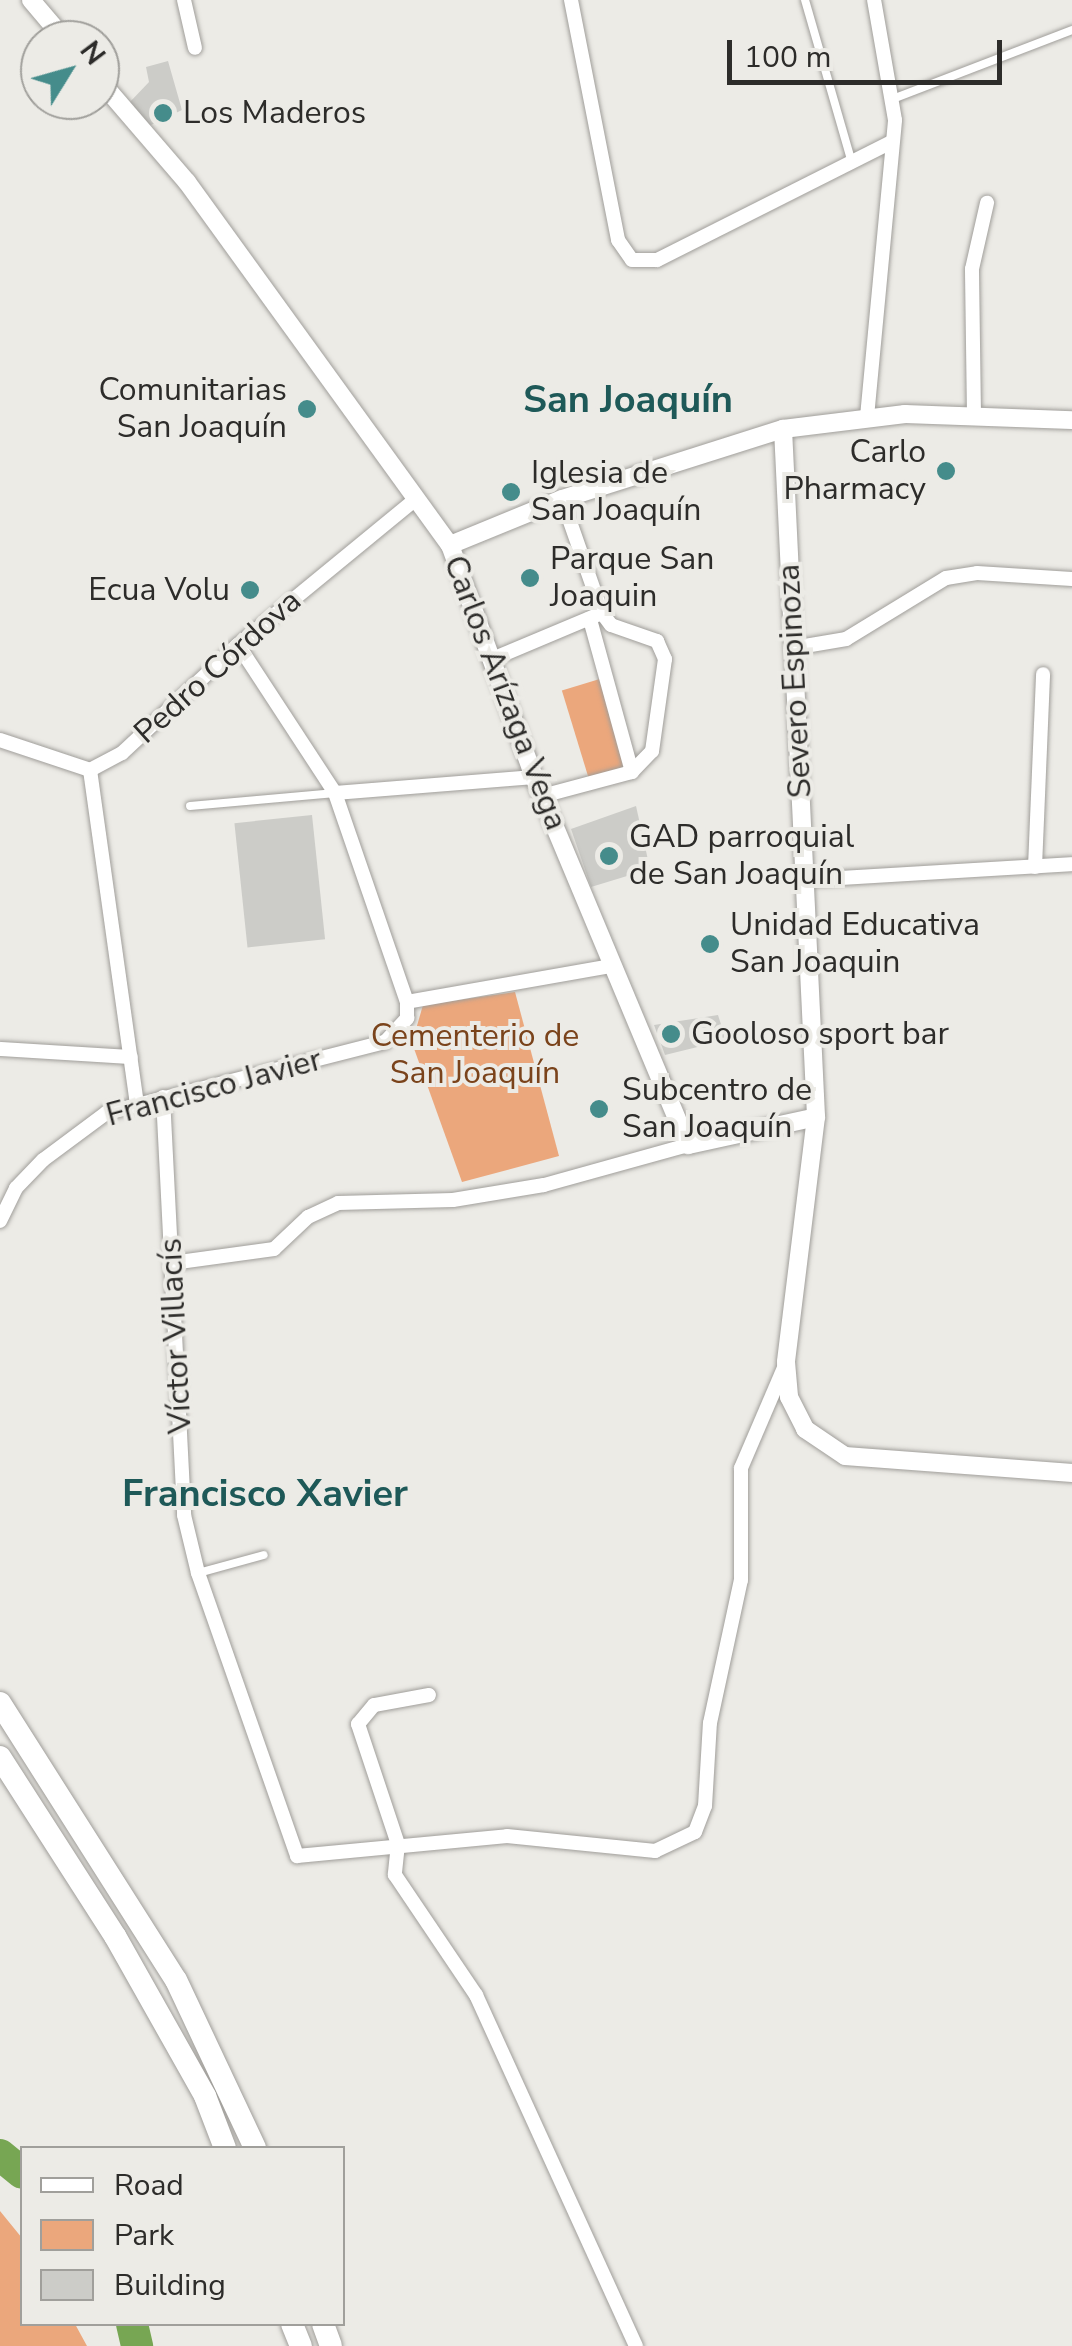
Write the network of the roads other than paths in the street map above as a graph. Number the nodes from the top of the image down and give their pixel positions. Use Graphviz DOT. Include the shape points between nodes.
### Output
graph roads {
  1 [pos="31,0"];
  2 [pos="184,0"];
  3 [pos="570,0"];
  4 [pos="805,0"];
  5 [pos="874,0"];
  6 [pos="48,20"];
  7 [pos="1072,30"];
  8 [pos="196,48"];
  9 [pos="895,98"];
  10 [pos="120,104"];
  11 [pos="890,144"];
  12 [pos="850,159"];
  13 [pos="987,203"];
  14 [pos="974,415"];
  15 [pos="867,417"];
  16 [pos="1072,420"];
  17 [pos="783,429"];
  18 [pos="416,498"];
  19 [pos="562,499"];
  20 [pos="450,545"];
  21 [pos="1072,579"];
  22 [pos="596,616"];
  23 [pos="238,646"];
  24 [pos="794,648"];
  25 [pos="490,660"];
  26 [pos="1043,674"];
  27 [pos="0,740"];
  28 [pos="90,770"];
  29 [pos="632,772"];
  30 [pos="534,776"];
  31 [pos="335,793"];
  32 [pos="542,796"];
  33 [pos="190,806"];
  34 [pos="1072,864"];
  35 [pos="1035,866"];
  36 [pos="806,880"];
  37 [pos="612,966"];
  38 [pos="407,1002"];
  39 [pos="0,1050"];
  40 [pos="131,1057"];
  41 [pos="162,1097"];
  42 [pos="136,1102"];
  43 [pos="816,1117"];
  44 [pos="688,1145"];
  45 [pos="0,1220"];
  46 [pos="172,1263"];
  47 [pos="786,1362"];
  48 [pos="1072,1473"];
  49 [pos="264,1555"];
  50 [pos="198,1573"];
  51 [pos="429,1695"];
  52 [pos="0,1704"];
  53 [pos="0,1757"];
  54 [pos="0,1794"];
  55 [pos="37,1814"];
  56 [pos="398,1844"];
  57 [pos="224,2146"];
  58 [pos="254,2146"];
  59 [pos="636,2346"];
  1 -- 6 [label="street"];
  2 -- 8 [label="street"];
  3 -- 12 [label="street" via="618,240 632,260 656,260"];
  4 -- 12 [label="lane"];
  5 -- 9 [label="street"];
  7 -- 9 [label="lane"];
  9 -- 11 [label="street"];
  10 -- 18 [label="street, Carlos Arízaga Vega" via="187,182"];
  11 -- 12 [label="street"];
  11 -- 15 [label="street"];
  13 -- 14 [label="street" via="972,269"];
  14 -- 15 [label="street"];
  14 -- 16 [label="street"];
  15 -- 17 [label="street"];
  17 -- 19 [label="street"];
  17 -- 24 [label="street, Severo Espinoza"];
  18 -- 20 [label="street, Carlos Arízaga Vega"];
  18 -- 23 [label="street, Pedro Córdova"];
  19 -- 20 [label="street"];
  19 -- 22 [label="street"];
  20 -- 25 [label="street, Carlos Arízaga Vega"];
  21 -- 24 [label="street" via="977,573 946,578 846,639"];
  22 -- 25 [label="street"];
  22 -- 29 [label="street"];
  22 -- 29 [label="street" via="658,640 665,659 652,751"];
  23 -- 28 [label="street, Pedro Córdova" via="122,753"];
  23 -- 31 [label="street"];
  24 -- 36 [label="street, Severo Espinoza"];
  25 -- 30 [label="street, Carlos Arízaga Vega"];
  26 -- 35 [label="street"];
  27 -- 28 [label="street"];
  28 -- 40 [label="street"];
  29 -- 32 [label="street"];
  30 -- 31 [label="street"];
  30 -- 32 [label="street, Carlos Arízaga Vega"];
  31 -- 33 [label="lane"];
  31 -- 38 [label="street"];
  32 -- 37 [label="street, Carlos Arízaga Vega"];
  34 -- 35 [label="street"];
  35 -- 36 [label="street"];
  36 -- 43 [label="street, Severo Espinoza"];
  37 -- 38 [label="street"];
  37 -- 44 [label="street, Carlos Arízaga Vega"];
  38 -- 41 [label="street, Francisco Javier" via="406,1018 385,1042"];
  39 -- 40 [label="street"];
  40 -- 42 [label="street"];
  41 -- 42 [label="street, Francisco Javier"];
  41 -- 46 [label="street, Víctor Villacís"];
  42 -- 45 [label="street, Francisco Javier" via="77,1131 42,1160 16,1188"];
  43 -- 44 [label="street"];
  43 -- 47 [label="street, Severo Espinoza"];
  44 -- 46 [label="street" via="544,1185 453,1200 338,1204 308,1217 274,1250"];
  46 -- 50 [label="street, Víctor Villacís" via="184,1514"];
  47 -- 48 [label="street, Severo Espinoza" via="795,1415 818,1442 845,1456"];
  47 -- 56 [label="street" via="741,1468 738,1603 710,1723 705,1806 695,1832 655,1851 506,1836"];
  49 -- 50 [label="lane"];
  50 -- 56 [label="street, Víctor Villacís" via="296,1856"];
  51 -- 56 [label="street" via="374,1705 358,1724"];
  52 -- 58 [label="main road" via="176,1980"];
  53 -- 55 [label="main road"];
  54 -- 55 [label="main road"];
  55 -- 57 [label="main road" via="142,1984"];
  56 -- 59 [label="street" via="395,1876 403,1894 483,2010"];
}
